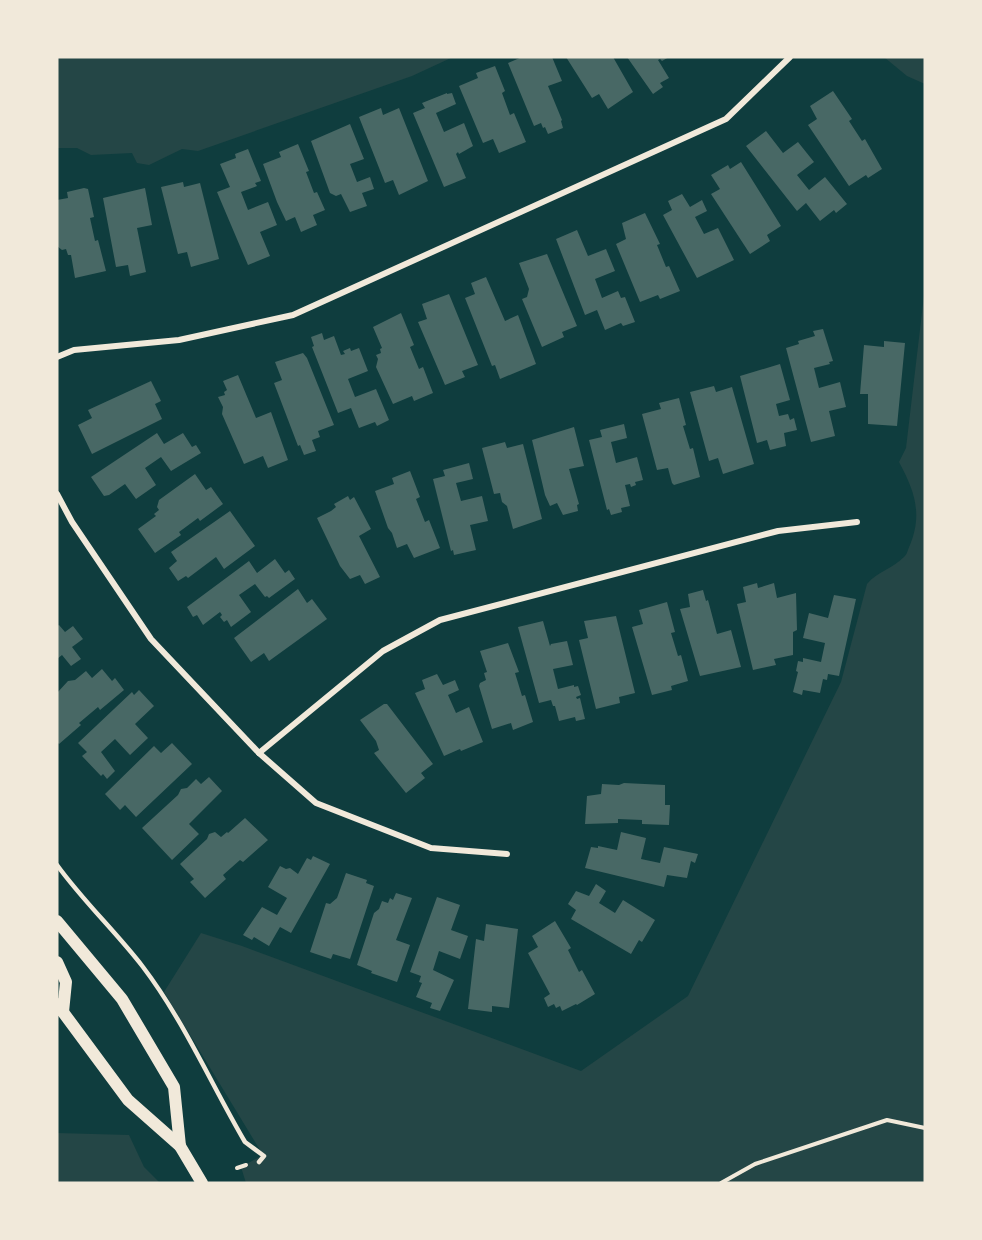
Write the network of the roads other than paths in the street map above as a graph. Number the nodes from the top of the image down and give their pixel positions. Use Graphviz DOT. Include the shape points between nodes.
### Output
graph roads {
  1 [pos="790,57"];
  2 [pos="57,357"];
  3 [pos="57,494"];
  4 [pos="857,522"];
  5 [pos="259,753"];
  6 [pos="507,854"];
  7 [pos="57,865"];
  8 [pos="57,921"];
  9 [pos="57,962"];
  10 [pos="59,1011"];
  11 [pos="180,1146"];
  12 [pos="259,1162"];
  13 [pos="202,1183"];
  1 -- 2 [label="street" via="726,119 293,315 179,340 74,350"];
  3 -- 5 [label="street" via="151,639"];
  4 -- 5 [label="street" via="778,531 440,620 383,651"];
  5 -- 6 [label="street" via="316,803 431,848"];
  7 -- 12 [label="lane" via="143,967 179,1021 245,1142 264,1156"];
  8 -- 11 [label="main road" via="122,999 174,1087"];
  9 -- 10 [label="main road" via="66,982"];
  10 -- 11 [label="main road" via="128,1100"];
  11 -- 13 [label="main road"];
}
